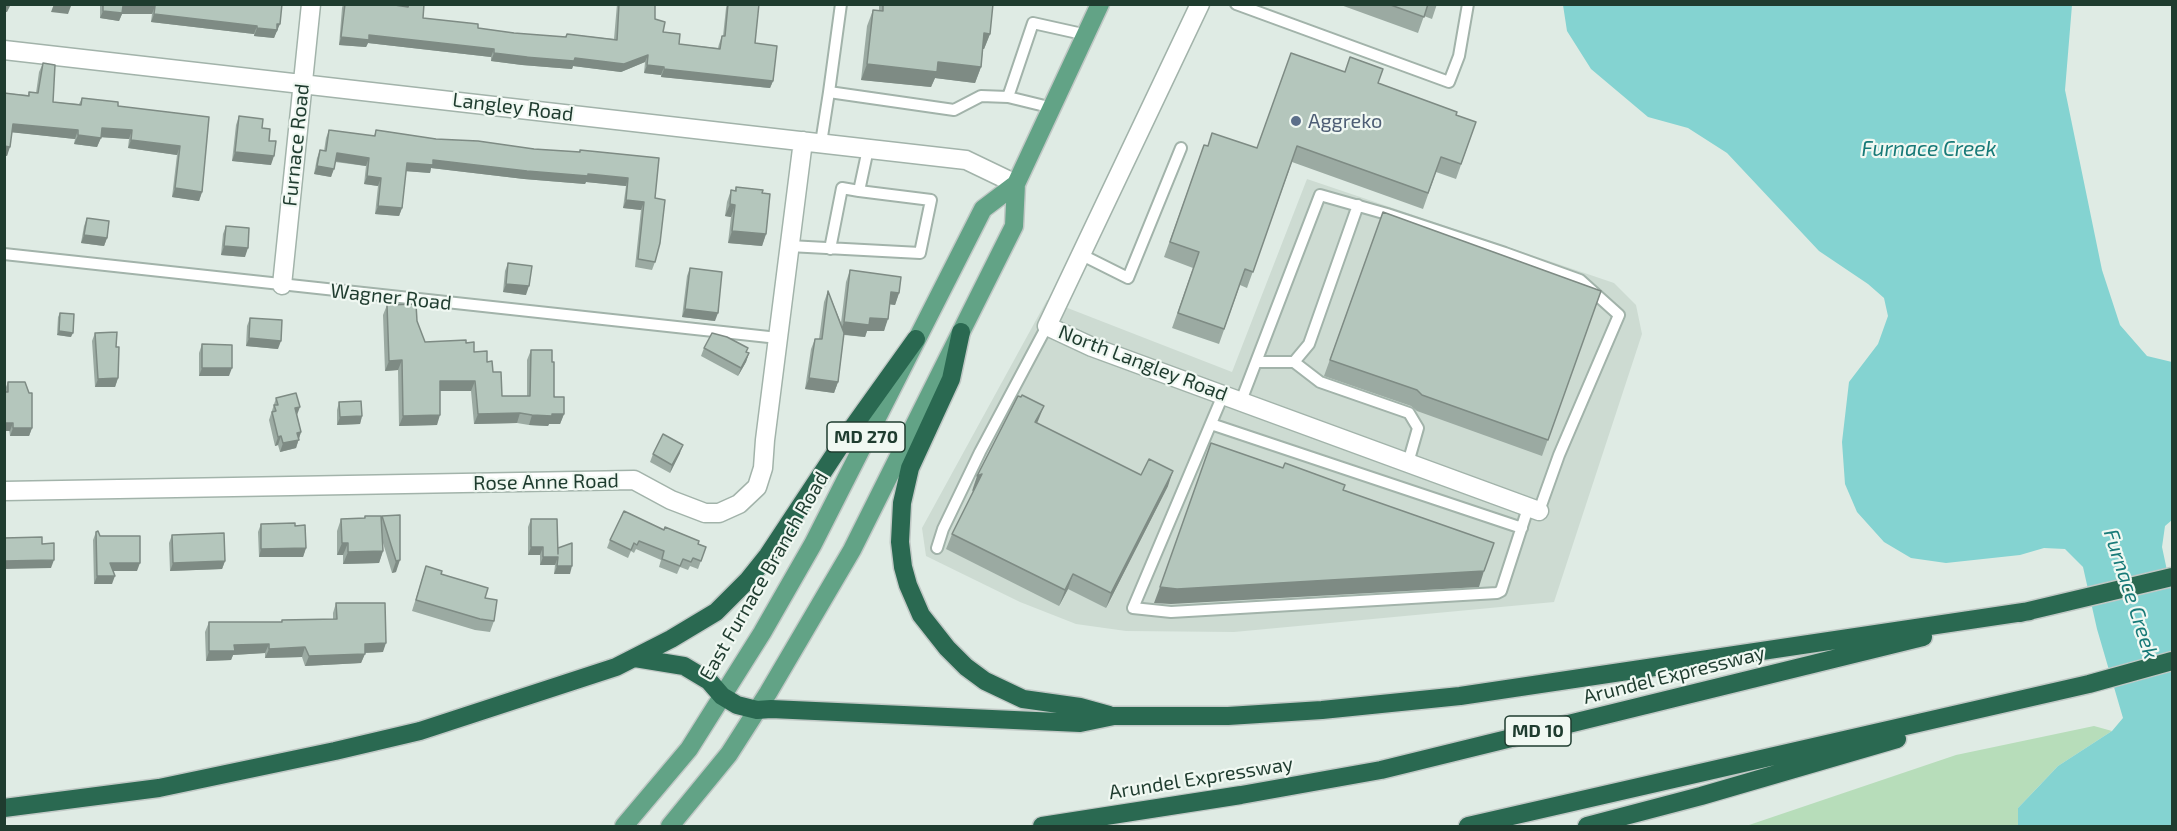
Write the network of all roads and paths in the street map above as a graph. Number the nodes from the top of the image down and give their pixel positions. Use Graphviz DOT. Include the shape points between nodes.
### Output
graph roads {
  1 [pos="311,4"];
  2 [pos="841,4"];
  3 [pos="1100,4"];
  4 [pos="1200,4"];
  5 [pos="1236,4"];
  6 [pos="1468,4"];
  7 [pos="1087,34"];
  8 [pos="4,50"];
  9 [pos="303,83"];
  10 [pos="829,92"];
  11 [pos="1008,97"];
  12 [pos="1053,108"];
  13 [pos="812,142"];
  14 [pos="868,148"];
  15 [pos="1181,148"];
  16 [pos="1016,184"];
  17 [pos="859,191"];
  18 [pos="1358,205"];
  19 [pos="789,246"];
  20 [pos="830,249"];
  21 [pos="4,254"];
  22 [pos="1082,255"];
  23 [pos="282,285"];
  24 [pos="1047,326"];
  25 [pos="961,332"];
  26 [pos="778,338"];
  27 [pos="916,339"];
  28 [pos="1294,362"];
  29 [pos="1256,363"];
  30 [pos="1223,394"];
  31 [pos="1241,401"];
  32 [pos="1211,424"];
  33 [pos="1408,463"];
  34 [pos="4,491"];
  35 [pos="1534,509"];
  36 [pos="1522,528"];
  37 [pos="937,548"];
  38 [pos="2172,577"];
  39 [pos="2030,610"];
  40 [pos="635,658"];
  41 [pos="2172,661"];
  42 [pos="2089,684"];
  43 [pos="722,696"];
  44 [pos="757,710"];
  45 [pos="1114,716"];
  46 [pos="4,808"];
  47 [pos="624,826"];
  48 [pos="670,826"];
  49 [pos="1042,826"];
  50 [pos="1468,826"];
  51 [pos="1587,826"];
  1 -- 9 [label="street, Furnace Road"];
  2 -- 10 [label="lane"];
  3 -- 7 [label="main road, East Furnace Branch Road / MD 270"];
  4 -- 22 [label="street, North Langley Road"];
  5 -- 6 [label="lane" via="1449,82 1460,56"];
  7 -- 11 [label="lane" via="1033,23"];
  7 -- 12 [label="main road, East Furnace Branch Road / MD 270"];
  8 -- 9 [label="street, Langley Road"];
  9 -- 13 [label="street, Langley Road"];
  9 -- 23 [label="street, Furnace Road"];
  10 -- 11 [label="lane" via="954,110 981,96"];
  10 -- 13 [label="lane"];
  11 -- 12 [label="lane"];
  12 -- 16 [label="main road, East Furnace Branch Road / MD 270"];
  13 -- 14 [label="street, Langley Road"];
  13 -- 19 [label="street, Rose Anne Road"];
  14 -- 16 [label="street, Langley Road" via="966,160"];
  14 -- 17 [label="lane"];
  15 -- 22 [label="lane" via="1128,278"];
  16 -- 25 [label="main road, East Furnace Branch Road / MD 270" via="1014,226"];
  16 -- 27 [label="main road, East Furnace Branch Road / MD 270" via="983,209"];
  17 -- 20 [label="lane" via="842,188"];
  17 -- 20 [label="lane" via="931,200 920,253"];
  18 -- 28 [label="lane" via="1309,344"];
  18 -- 29 [label="lane" via="1320,195"];
  18 -- 35 [label="lane" via="1580,280 1619,315 1550,484"];
  19 -- 20 [label="lane"];
  19 -- 26 [label="street, Rose Anne Road"];
  21 -- 23 [label="lane, Wagner Road"];
  22 -- 24 [label="street, North Langley Road"];
  23 -- 26 [label="lane, Wagner Road"];
  24 -- 30 [label="street, North Langley Road" via="1092,347"];
  24 -- 37 [label="lane" via="980,452"];
  25 -- 44 [label="main road, East Furnace Branch Road / MD 270" via="852,550"];
  25 -- 45 [label="highway" via="951,379 910,468 902,503 900,542 908,585 921,615 947,648 985,681 1023,699"];
  26 -- 34 [label="street, Rose Anne Road" via="763,468 757,487 739,504 719,513 705,513 671,500 634,480"];
  27 -- 40 [label="highway" via="748,580 716,612"];
  27 -- 43 [label="main road, East Furnace Branch Road / MD 270" via="813,544"];
  28 -- 29 [label="lane"];
  28 -- 33 [label="lane" via="1320,382 1409,413 1418,428"];
  29 -- 31 [label="lane"];
  30 -- 31 [label="street, North Langley Road"];
  30 -- 32 [label="lane"];
  31 -- 33 [label="street, North Langley Road"];
  32 -- 36 [label="lane"];
  32 -- 36 [label="lane" via="1133,608 1171,612 1497,593 1501,591"];
  33 -- 35 [label="street, North Langley Road"];
  35 -- 36 [label="lane"];
  38 -- 39 [label="highway, Arundel Expressway / MD 10"];
  39 -- 45 [label="highway" via="1460,696 1228,716"];
  39 -- 49 [label="highway, Arundel Expressway / MD 10" via="1381,770"];
  40 -- 43 [label="highway" via="684,666 709,681"];
  40 -- 46 [label="highway" via="420,731 159,788"];
  41 -- 42 [label="highway"];
  42 -- 50 [label="highway"];
  42 -- 51 [label="highway"];
  43 -- 44 [label="highway"];
  43 -- 47 [label="main road, East Furnace Branch Road / MD 270" via="689,749"];
  44 -- 45 [label="highway" via="1080,723"];
  44 -- 48 [label="main road, East Furnace Branch Road / MD 270" via="729,754"];
}
